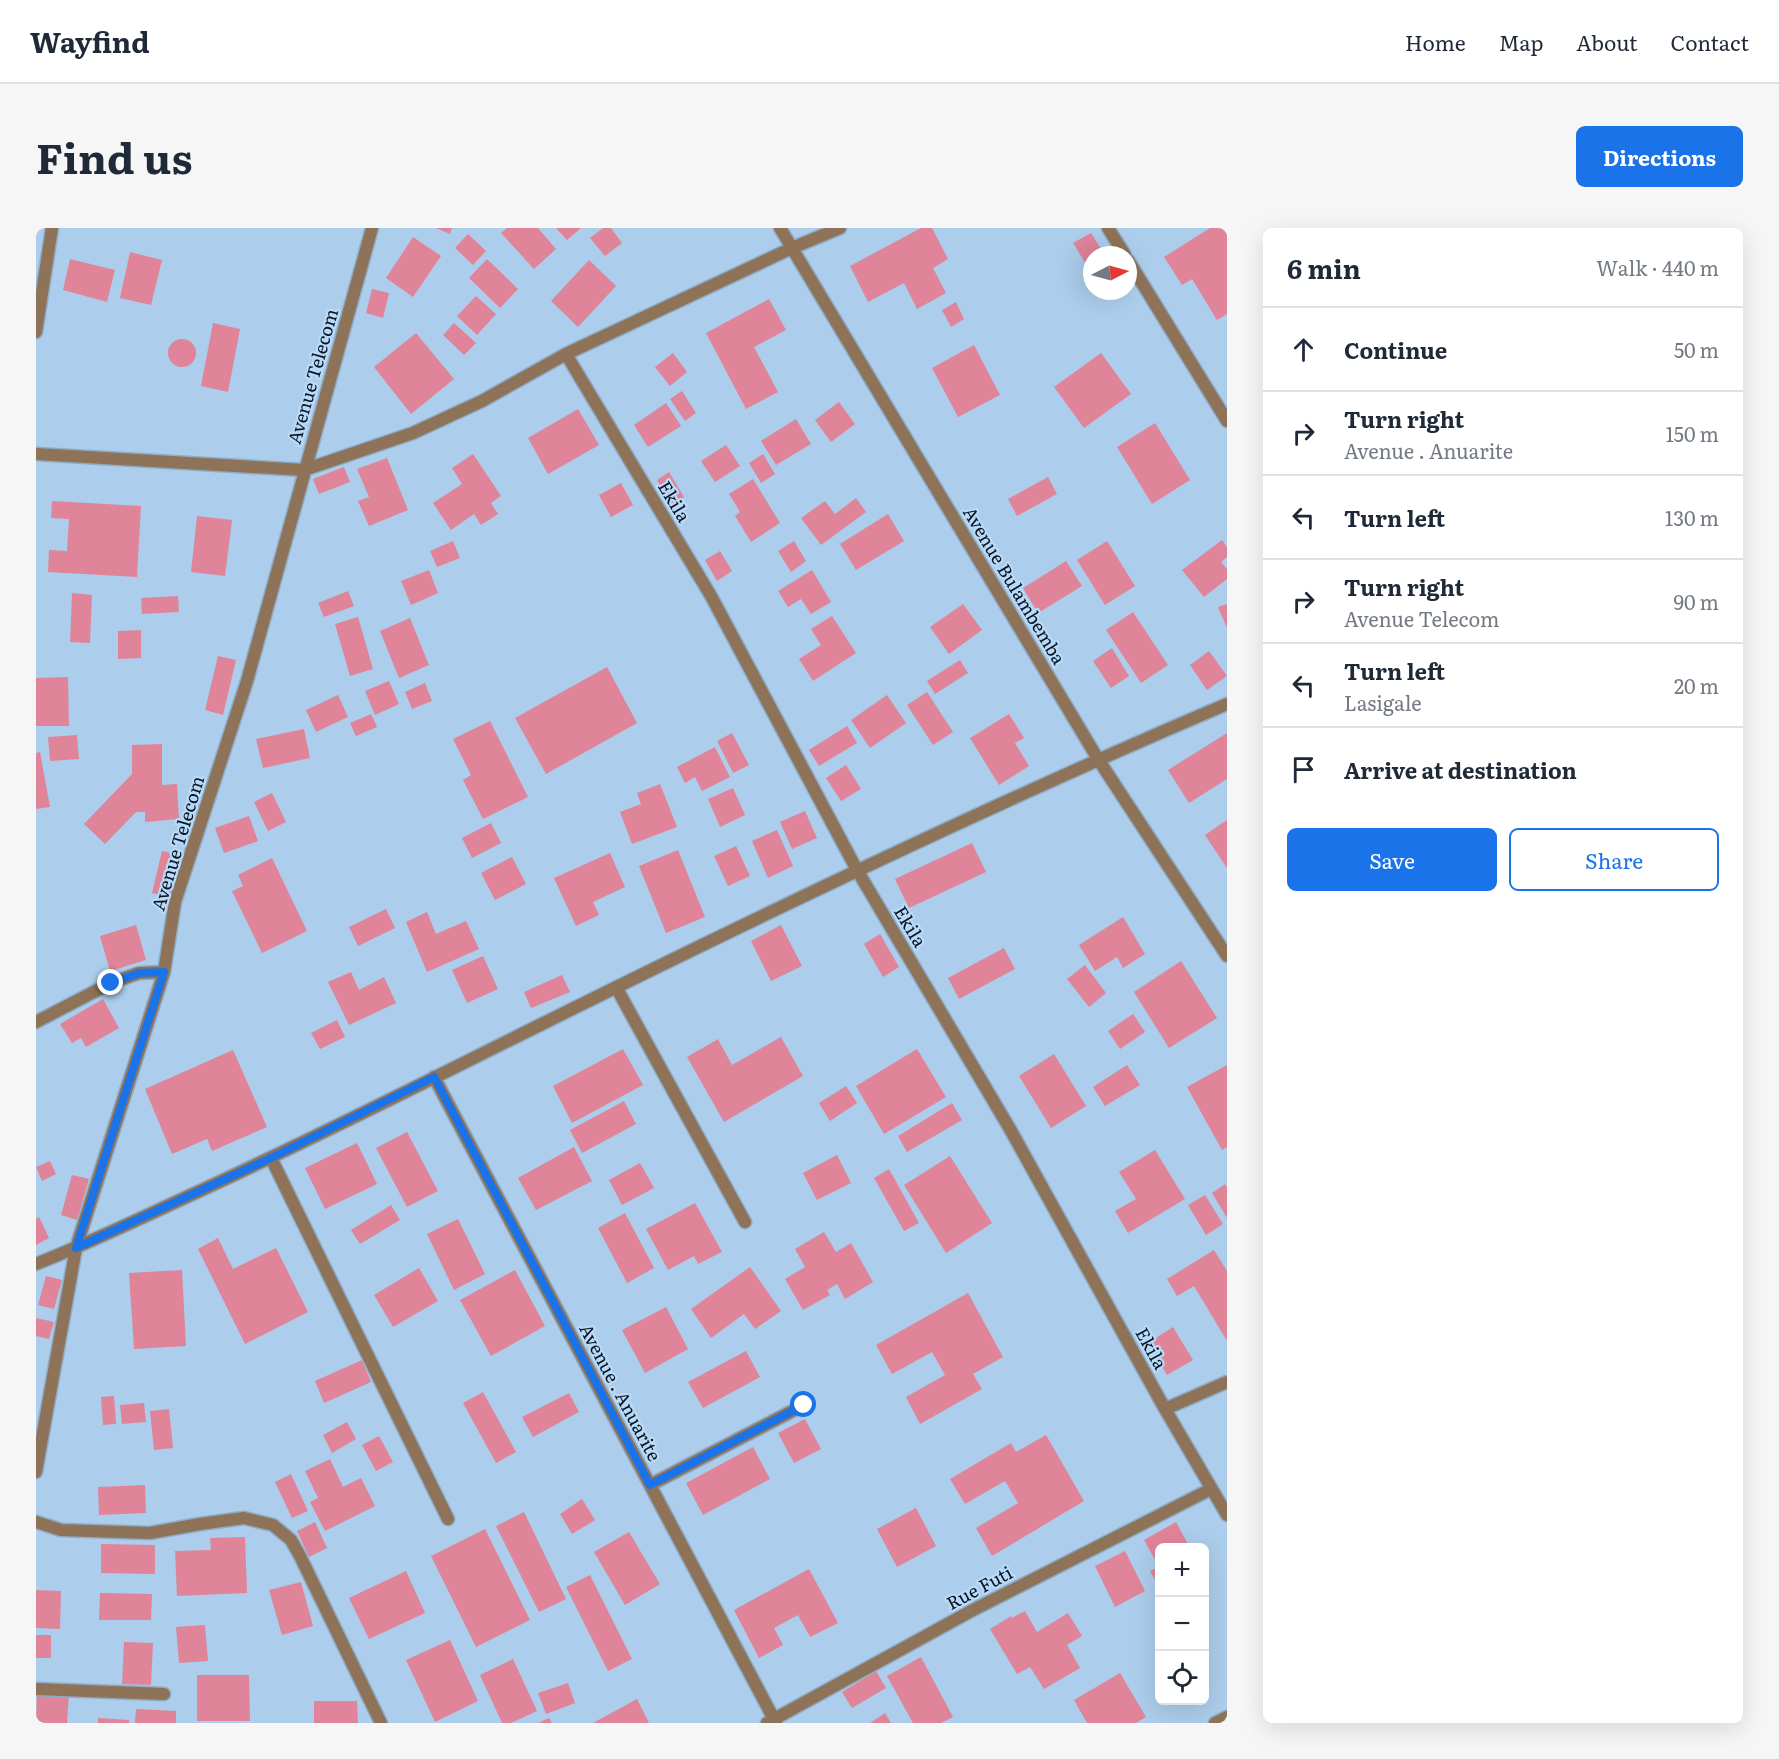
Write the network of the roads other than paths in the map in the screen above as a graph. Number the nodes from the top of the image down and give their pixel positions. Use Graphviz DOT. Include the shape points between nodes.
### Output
graph roads {
  1 [pos="52,228"];
  2 [pos="372,228"];
  3 [pos="780,228"];
  4 [pos="840,228"];
  5 [pos="1108,228"];
  6 [pos="1119,246"];
  7 [pos="792,248"];
  8 [pos="1137,275"];
  9 [pos="36,332"];
  10 [pos="566,354"];
  11 [pos="1227,421"];
  12 [pos="36,454"];
  13 [pos="304,470"];
  14 [pos="1227,704"];
  15 [pos="1098,759"];
  16 [pos="857,870"];
  17 [pos="1227,956"];
  18 [pos="164,972"];
  19 [pos="616,987"];
  20 [pos="36,1022"];
  21 [pos="434,1077"];
  22 [pos="271,1158"];
  23 [pos="745,1222"];
  24 [pos="76,1248"];
  25 [pos="36,1264"];
  26 [pos="1227,1382"];
  27 [pos="804,1405"];
  28 [pos="1165,1409"];
  29 [pos="36,1472"];
  30 [pos="650,1485"];
  31 [pos="1211,1489"];
  32 [pos="1227,1515"];
  33 [pos="448,1519"];
  34 [pos="36,1522"];
  35 [pos="36,1689"];
  36 [pos="164,1694"];
  37 [pos="1227,1717"];
  38 [pos="772,1722"];
  39 [pos="381,1723"];
  40 [pos="1215,1723"];
  1 -- 9 [label="street"];
  2 -- 13 [label="street, Avenue Telecom"];
  3 -- 7 [label="street, Avenue Bulambemba"];
  4 -- 7 [label="street"];
  5 -- 6 [label="street"];
  7 -- 10 [label="street"];
  7 -- 15 [label="street, Avenue Bulambemba"];
  8 -- 11 [label="street"];
  10 -- 13 [label="street" via="482,401 413,433"];
  10 -- 16 [label="street, Ekila" via="711,596"];
  12 -- 13 [label="street"];
  13 -- 18 [label="street, Avenue Telecom" via="246,681 175,902"];
  14 -- 15 [label="street"];
  15 -- 16 [label="street"];
  15 -- 17 [label="street, Avenue Bulambemba"];
  16 -- 19 [label="street"];
  16 -- 28 [label="street, Ekila" via="1010,1129"];
  18 -- 20 [label="street" via="139,973 111,983"];
  18 -- 24 [label="street, Avenue Telecom"];
  19 -- 21 [label="street"];
  19 -- 23 [label="street"];
  21 -- 22 [label="street"];
  21 -- 30 [label="street, Avenue . Anuarite"];
  22 -- 24 [label="street"];
  22 -- 33 [label="street"];
  24 -- 25 [label="street"];
  24 -- 29 [label="street, Avenue Telecom"];
  26 -- 28 [label="street"];
  27 -- 30 [label="street"];
  28 -- 31 [label="street, Ekila"];
  30 -- 38 [label="street, Avenue . Anuarite"];
  31 -- 32 [label="street, Ekila"];
  31 -- 38 [label="street, Rue Futi" via="973,1610"];
  34 -- 39 [label="street" via="61,1530 150,1533 244,1518 273,1526 291,1540"];
  35 -- 36 [label="street"];
  37 -- 40 [label="street"];
}
